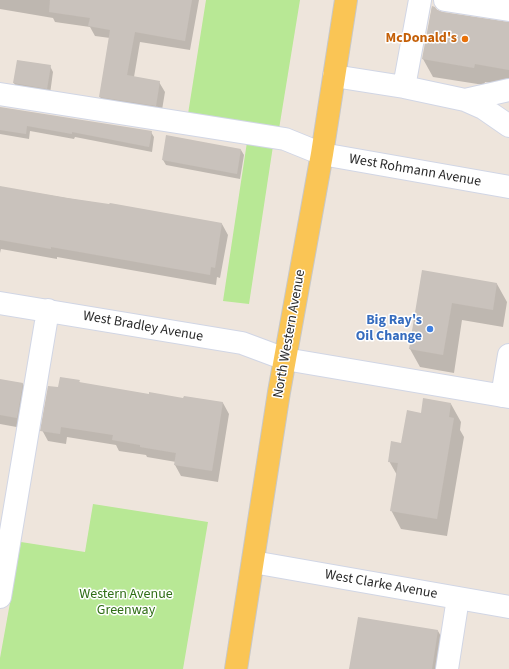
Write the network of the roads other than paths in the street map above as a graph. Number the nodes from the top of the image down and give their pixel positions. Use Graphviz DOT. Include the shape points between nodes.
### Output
graph roads {
  1 [pos="346,0"];
  2 [pos="420,0"];
  3 [pos="445,0"];
  4 [pos="509,10"];
  5 [pos="334,76"];
  6 [pos="404,87"];
  7 [pos="509,90"];
  8 [pos="0,94"];
  9 [pos="466,100"];
  10 [pos="509,126"];
  11 [pos="322,154"];
  12 [pos="509,187"];
  13 [pos="0,303"];
  14 [pos="48,310"];
  15 [pos="509,355"];
  16 [pos="285,359"];
  17 [pos="506,397"];
  18 [pos="253,562"];
  19 [pos="0,597"];
  20 [pos="458,598"];
  21 [pos="509,607"];
  22 [pos="236,669"];
  23 [pos="447,669"];
  1 -- 5 [label="main road, North Western Avenue"];
  2 -- 6 [label="street"];
  3 -- 4 [label="street"];
  5 -- 6 [label="street"];
  5 -- 11 [label="main road, North Western Avenue"];
  6 -- 9 [label="street"];
  7 -- 9 [label="street"];
  8 -- 11 [label="street, West Rohmann Avenue" via="285,140"];
  9 -- 10 [label="street"];
  11 -- 12 [label="street, West Rohmann Avenue"];
  11 -- 16 [label="main road, North Western Avenue"];
  13 -- 14 [label="street, West Bradley Avenue"];
  14 -- 16 [label="street, West Bradley Avenue" via="242,343"];
  14 -- 19 [label="street"];
  15 -- 17 [label="street"];
  16 -- 17 [label="street, West Bradley Avenue"];
  16 -- 18 [label="main road, North Western Avenue"];
  18 -- 20 [label="street, West Clarke Avenue"];
  18 -- 22 [label="main road, North Western Avenue"];
  20 -- 21 [label="street, West Clarke Avenue"];
  20 -- 23 [label="street"];
}
